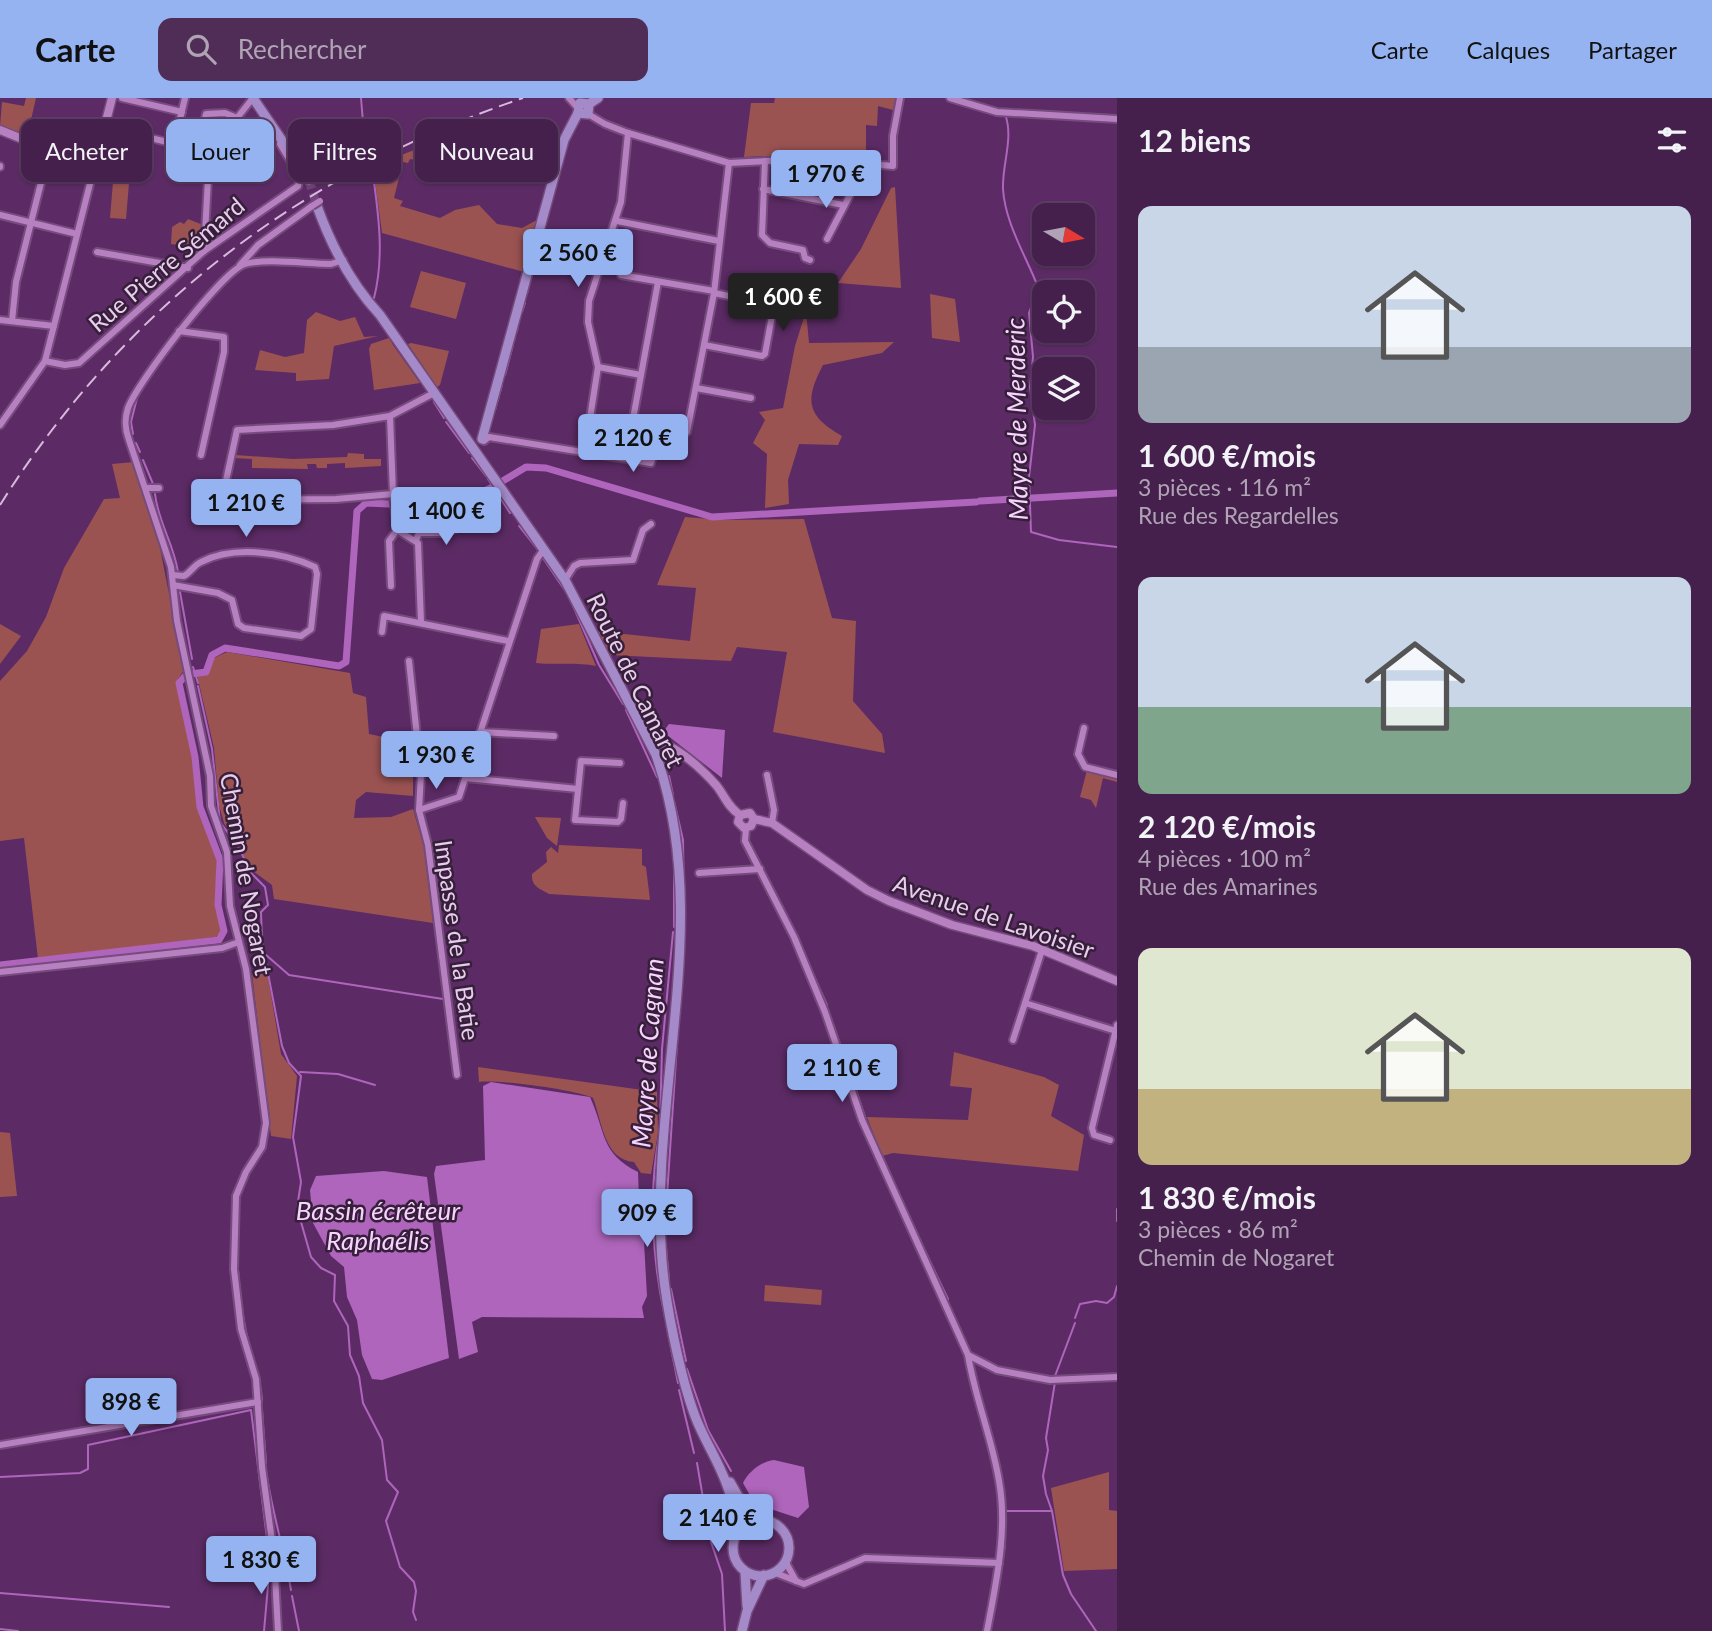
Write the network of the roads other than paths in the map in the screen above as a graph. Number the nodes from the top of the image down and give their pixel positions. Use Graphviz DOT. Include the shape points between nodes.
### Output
graph roads {
  1 [pos="112,98"];
  2 [pos="122,98"];
  3 [pos="185,98"];
  4 [pos="254,98"];
  5 [pos="569,98"];
  6 [pos="598,98"];
  7 [pos="900,98"];
  8 [pos="950,98"];
  9 [pos="583,110"];
  10 [pos="182,112"];
  11 [pos="237,118"];
  12 [pos="106,119"];
  13 [pos="180,119"];
  14 [pos="207,119"];
  15 [pos="1117,119"];
  16 [pos="0,130"];
  17 [pos="628,133"];
  18 [pos="21,139"];
  19 [pos="280,139"];
  20 [pos="288,150"];
  21 [pos="765,161"];
  22 [pos="729,163"];
  23 [pos="42,182"];
  24 [pos="90,182"];
  25 [pos="208,182"];
  26 [pos="763,189"];
  27 [pos="850,194"];
  28 [pos="317,204"];
  29 [pos="843,205"];
  30 [pos="0,215"];
  31 [pos="617,221"];
  32 [pos="32,223"];
  33 [pos="77,234"];
  34 [pos="827,240"];
  35 [pos="719,241"];
  36 [pos="204,251"];
  37 [pos="97,252"];
  38 [pos="343,260"];
  39 [pos="810,260"];
  40 [pos="188,268"];
  41 [pos="236,269"];
  42 [pos="621,275"];
  43 [pos="658,282"];
  44 [pos="714,292"];
  45 [pos="0,320"];
  46 [pos="12,321"];
  47 [pos="54,326"];
  48 [pos="179,331"];
  49 [pos="704,345"];
  50 [pos="765,354"];
  51 [pos="775,357"];
  52 [pos="45,361"];
  53 [pos="598,367"];
  54 [pos="641,375"];
  55 [pos="696,388"];
  56 [pos="434,393"];
  57 [pos="751,398"];
  58 [pos="390,416"];
  59 [pos="0,425"];
  60 [pos="477,443"];
  61 [pos="656,447"];
  62 [pos="585,450"];
  63 [pos="201,455"];
  64 [pos="147,488"];
  65 [pos="159,488"];
  66 [pos="393,495"];
  67 [pos="226,499"];
  68 [pos="211,505"];
  69 [pos="651,524"];
  70 [pos="458,528"];
  71 [pos="397,530"];
  72 [pos="416,540"];
  73 [pos="544,549"];
  74 [pos="172,575"];
  75 [pos="565,580"];
  76 [pos="173,585"];
  77 [pos="391,586"];
  78 [pos="421,622"];
  79 [pos="382,632"];
  80 [pos="508,641"];
  81 [pos="409,660"];
  82 [pos="1084,728"];
  83 [pos="480,732"];
  84 [pos="554,736"];
  85 [pos="649,741"];
  86 [pos="620,763"];
  87 [pos="767,775"];
  88 [pos="1117,775"];
  89 [pos="466,778"];
  90 [pos="578,789"];
  91 [pos="622,803"];
  92 [pos="419,810"];
  93 [pos="740,815"];
  94 [pos="754,819"];
  95 [pos="772,823"];
  96 [pos="746,828"];
  97 [pos="760,869"];
  98 [pos="699,873"];
  99 [pos="239,942"];
  100 [pos="1042,950"];
  101 [pos="0,972"];
  102 [pos="1117,981"];
  103 [pos="1025,1003"];
  104 [pos="1116,1028"];
  105 [pos="1013,1040"];
  106 [pos="457,1075"];
  107 [pos="1110,1140"];
  108 [pos="968,1355"];
  109 [pos="1117,1377"];
  110 [pos="258,1402"];
  111 [pos="0,1445"];
  112 [pos="723,1475"];
  113 [pos="758,1519"];
  114 [pos="740,1528"];
  115 [pos="785,1561"];
  116 [pos="999,1563"];
  117 [pos="745,1572"];
  118 [pos="769,1574"];
  119 [pos="797,1583"];
  120 [pos="747,1611"];
  121 [pos="278,1631"];
  122 [pos="742,1631"];
  123 [pos="987,1631"];
  1 -- 12 [label="street"];
  2 -- 10 [label="street"];
  3 -- 10 [label="street"];
  4 -- 11 [label="street"];
  4 -- 19 [label="main road"];
  5 -- 9 [label="street"];
  6 -- 9 [label="main road"];
  7 -- 21 [label="street" via="893,166 807,159"];
  8 -- 15 [label="street" via="1005,112"];
  9 -- 17 [label="street"];
  9 -- 60 [label="main road" via="564,140"];
  10 -- 13 [label="street"];
  11 -- 14 [label="street" via="209,112"];
  16 -- 18 [label="street"];
  17 -- 22 [label="street"];
  17 -- 31 [label="street"];
  19 -- 20 [label="main road"];
  19 -- 36 [label="street, Rue Pierre Sémard" via="300,177 299,184"];
  21 -- 22 [label="street"];
  21 -- 26 [label="street"];
  22 -- 35 [label="street"];
  23 -- 32 [label="street"];
  24 -- 33 [label="street"];
  25 -- 36 [label="street"];
  26 -- 29 [label="street"];
  26 -- 39 [label="street" via="762,235 776,245 803,250"];
  27 -- 29 [label="street"];
  28 -- 38 [label="main road, Route de Camaret"];
  28 -- 41 [label="street, Chemin de Nogaret" via="258,245"];
  29 -- 34 [label="street"];
  30 -- 32 [label="street"];
  31 -- 35 [label="street"];
  31 -- 53 [label="street" via="606,241 589,301 588,322"];
  32 -- 33 [label="street"];
  32 -- 46 [label="street" via="16,282"];
  33 -- 47 [label="street"];
  35 -- 44 [label="street"];
  36 -- 40 [label="street, Rue Pierre Sémard"];
  37 -- 40 [label="street"];
  38 -- 41 [label="street" via="331,264 250,263"];
  38 -- 56 [label="main road, Route de Camaret" via="362,294"];
  40 -- 52 [label="street, Rue Pierre Sémard" via="79,363"];
  41 -- 48 [label="street, Chemin de Nogaret"];
  42 -- 43 [label="street"];
  43 -- 44 [label="street"];
  43 -- 54 [label="street"];
  44 -- 49 [label="street"];
  44 -- 50 [label="street" via="774,305"];
  45 -- 46 [label="street"];
  46 -- 47 [label="street"];
  47 -- 52 [label="street"];
  48 -- 63 [label="street" via="224,337"];
  48 -- 64 [label="street, Chemin de Nogaret" via="125,418"];
  49 -- 50 [label="street"];
  49 -- 55 [label="street"];
  50 -- 51 [label="street"];
  52 -- 59 [label="street"];
  53 -- 54 [label="street"];
  53 -- 62 [label="street"];
  54 -- 61 [label="street" via="635,427 641,438"];
  55 -- 57 [label="street"];
  55 -- 61 [label="street" via="687,432 675,442"];
  56 -- 58 [label="street"];
  56 -- 60 [label="main road, Route de Camaret"];
  58 -- 66 [label="street"];
  58 -- 67 [label="street" via="333,425 237,430"];
  60 -- 62 [label="street" via="489,437"];
  60 -- 73 [label="main road, Route de Camaret" via="485,463"];
  61 -- 62 [label="street" via="651,463"];
  64 -- 65 [label="street"];
  64 -- 74 [label="street, Chemin de Nogaret"];
  66 -- 67 [label="street"];
  66 -- 71 [label="street"];
  67 -- 68 [label="street"];
  69 -- 75 [label="street" via="643,530 633,560 580,563"];
  70 -- 72 [label="street" via="419,533"];
  71 -- 72 [label="street"];
  71 -- 77 [label="street" via="389,541"];
  72 -- 78 [label="street"];
  73 -- 75 [label="main road, Route de Camaret"];
  73 -- 80 [label="street, Impasse de la Batie"];
  74 -- 76 [label="street, Chemin de Nogaret"];
  74 -- 76 [label="street" via="184,576 206,560 251,552 268,552 315,567 311,629 301,636 244,628 238,624 232,600 224,595"];
  75 -- 85 [label="main road, Route de Camaret"];
  76 -- 99 [label="street, Chemin de Nogaret" via="208,766 211,807 227,852 230,906"];
  78 -- 79 [label="street" via="384,617"];
  78 -- 80 [label="street"];
  80 -- 83 [label="street, Impasse de la Batie"];
  81 -- 92 [label="street, Impasse de la Batie" via="421,774"];
  82 -- 88 [label="street" via="1079,754 1085,767"];
  83 -- 84 [label="street"];
  83 -- 89 [label="street, Impasse de la Batie"];
  85 -- 93 [label="street" via="664,742 680,755 715,784 728,806"];
  85 -- 112 [label="main road, Route de Camaret" via="673,812 681,872 661,1203 662,1259 695,1416"];
  86 -- 90 [label="street" via="581,761"];
  87 -- 95 [label="street"];
  89 -- 90 [label="street"];
  89 -- 92 [label="street, Impasse de la Batie" via="459,797"];
  90 -- 91 [label="street" via="578,822 618,822"];
  92 -- 106 [label="street, Impasse de la Batie" via="428,845"];
  93 -- 94 [label="street, Avenue de Lavoisier" via="747,812"];
  93 -- 96 [label="street" via="738,822"];
  94 -- 95 [label="street, Avenue de Lavoisier"];
  94 -- 96 [label="street"];
  95 -- 100 [label="street, Avenue de Lavoisier" via="878,896 944,922"];
  96 -- 97 [label="street" via="746,841"];
  97 -- 98 [label="street"];
  97 -- 108 [label="street" via="825,1012 889,1184"];
  99 -- 101 [label="street" via="222,948"];
  99 -- 110 [label="street, Chemin de Nogaret" via="266,1122 262,1147 239,1186 233,1220 241,1329"];
  100 -- 102 [label="street, Avenue de Lavoisier"];
  100 -- 103 [label="street"];
  103 -- 104 [label="street"];
  103 -- 105 [label="street"];
  104 -- 107 [label="street" via="1092,1128 1094,1135"];
  108 -- 109 [label="street" via="997,1370 1050,1380"];
  108 -- 116 [label="street" via="1000,1482"];
  110 -- 111 [label="street"];
  110 -- 121 [label="street, Chemin de Nogaret"];
  112 -- 113 [label="main road, Route de Camaret"];
  112 -- 114 [label="main road, Route de Camaret"];
  113 -- 114 [label="main road"];
  113 -- 115 [label="main road, Route de Camaret" via="783,1531 789,1544"];
  114 -- 117 [label="main road, Route de Camaret" via="733,1556"];
  115 -- 118 [label="main road, Route de Camaret"];
  115 -- 119 [label="street"];
  116 -- 119 [label="street" via="865,1558 812,1582"];
  116 -- 123 [label="street"];
  117 -- 118 [label="main road"];
  117 -- 120 [label="main road, Route de Camaret"];
  118 -- 119 [label="street"];
  118 -- 120 [label="main road, Route de Camaret"];
  120 -- 122 [label="main road, Route de Camaret"];
}
